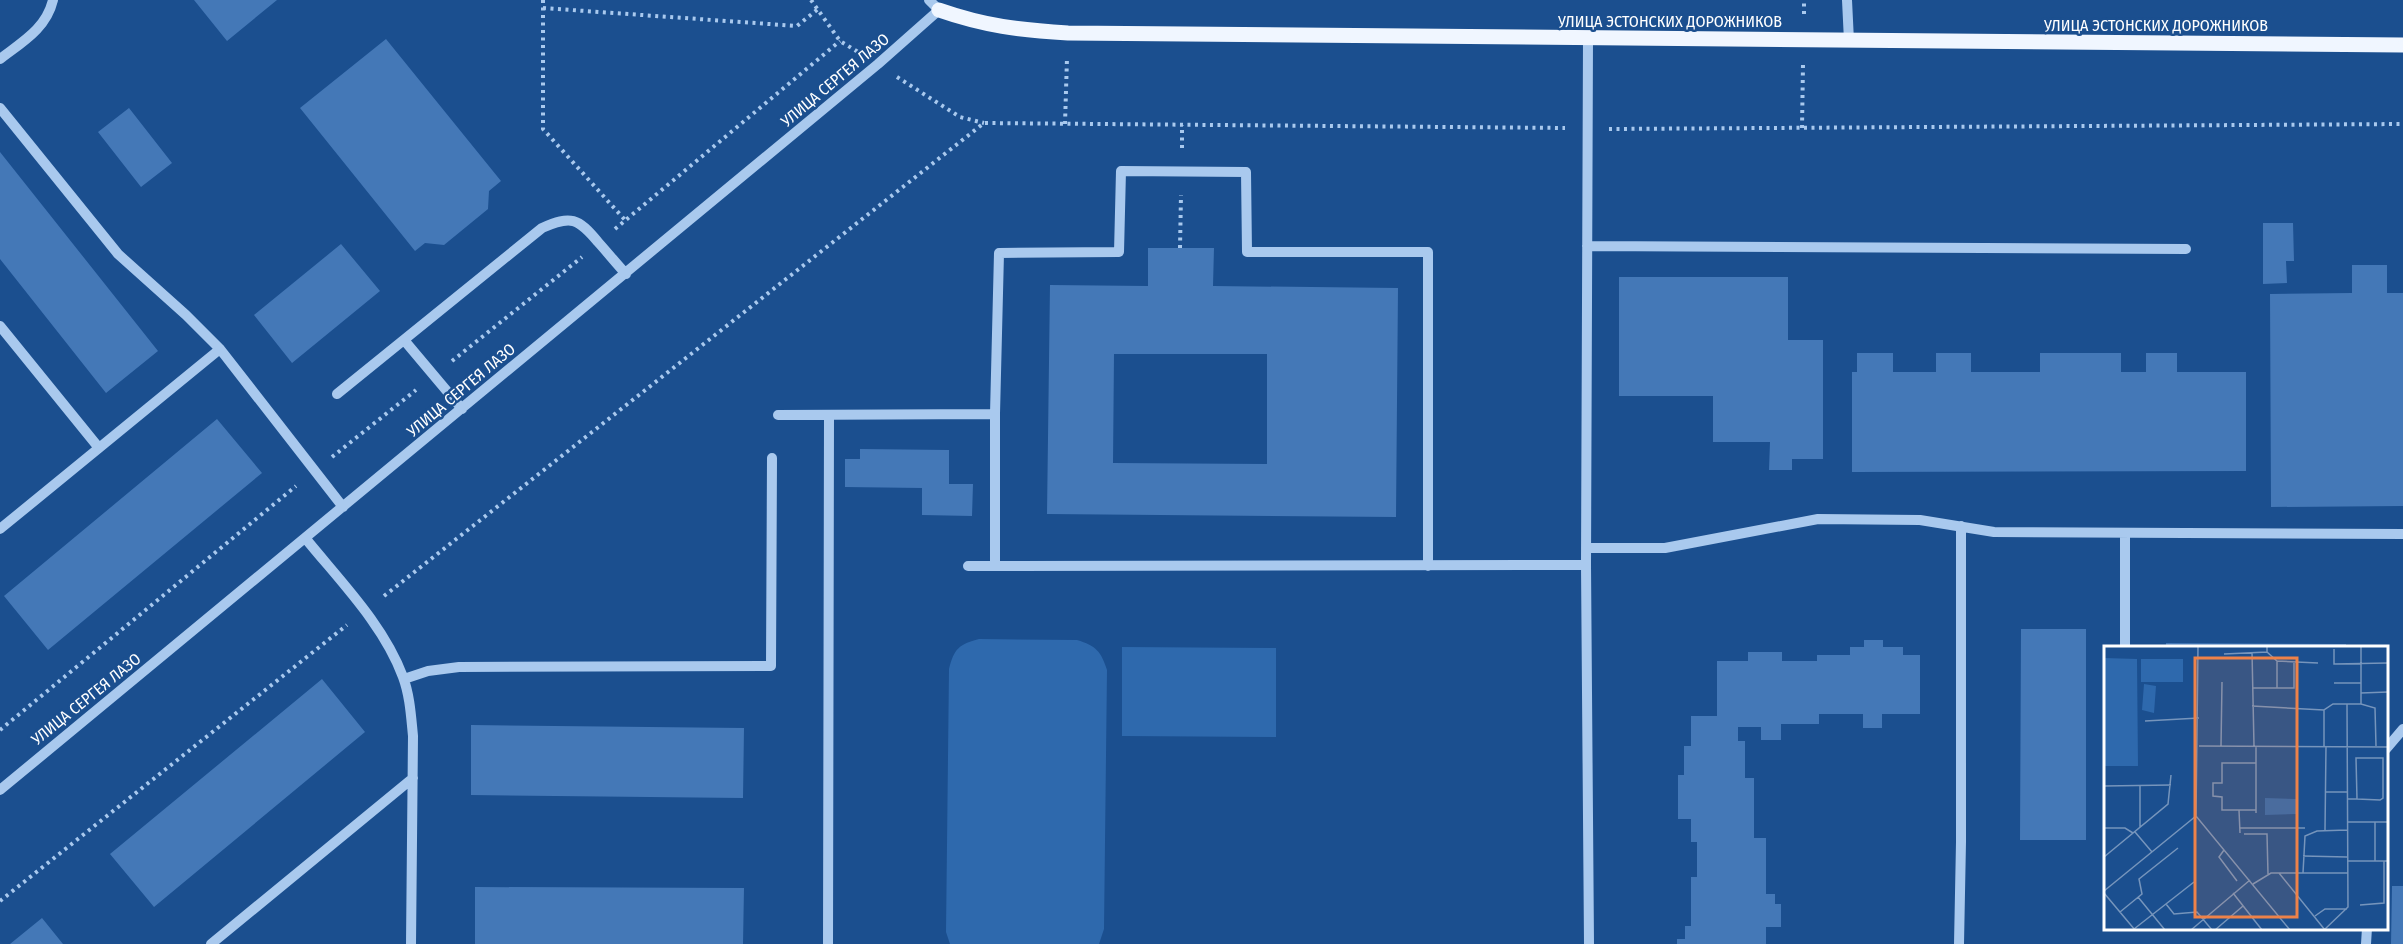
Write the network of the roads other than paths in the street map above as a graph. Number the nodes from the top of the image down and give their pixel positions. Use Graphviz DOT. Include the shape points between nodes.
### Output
graph roads {
  1 [pos="53,0"];
  2 [pos="1847,0"];
  3 [pos="934,5"];
  4 [pos="1588,39"];
  5 [pos="1849,41"];
  6 [pos="2403,45"];
  7 [pos="0,59"];
  8 [pos="0,108"];
  9 [pos="1587,246"];
  10 [pos="2186,249"];
  11 [pos="626,274"];
  12 [pos="0,326"];
  13 [pos="404,340"];
  14 [pos="220,350"];
  15 [pos="337,394"];
  16 [pos="462,409"];
  17 [pos="995,414"];
  18 [pos="778,415"];
  19 [pos="829,416"];
  20 [pos="99,448"];
  21 [pos="772,458"];
  22 [pos="343,507"];
  23 [pos="1961,526"];
  24 [pos="0,529"];
  25 [pos="2125,534"];
  26 [pos="2403,534"];
  27 [pos="306,539"];
  28 [pos="1586,548"];
  29 [pos="1586,565"];
  30 [pos="969,566"];
  31 [pos="995,566"];
  32 [pos="1428,566"];
  33 [pos="2125,646"];
  34 [pos="404,679"];
  35 [pos="2403,729"];
  36 [pos="2388,746"];
  37 [pos="413,778"];
  38 [pos="0,790"];
  39 [pos="2367,929"];
  40 [pos="211,944"];
  41 [pos="411,944"];
  42 [pos="828,944"];
  43 [pos="1589,944"];
  44 [pos="1959,944"];
  45 [pos="2366,944"];
  1 -- 7 [label="street" via="50,15"];
  2 -- 5 [label="street"];
  3 -- 4 [label="main road, УЛИЦА ЭСТОНСКИХ ДОРОЖНИКОВ" via="984,24 1068,33"];
  3 -- 11 [label="street, УЛИЦА СЕРГЕЯ ЛАЗО" via="878,64"];
  4 -- 5 [label="main road, УЛИЦА ЭСТОНСКИХ ДОРОЖНИКОВ"];
  4 -- 9 [label="street"];
  5 -- 6 [label="main road, УЛИЦА ЭСТОНСКИХ ДОРОЖНИКОВ"];
  8 -- 14 [label="street" via="118,254"];
  9 -- 10 [label="street"];
  9 -- 28 [label="street"];
  11 -- 13 [label="street" via="583,224 571,220 556,222 542,228"];
  11 -- 16 [label="street, УЛИЦА СЕРГЕЯ ЛАЗО"];
  12 -- 20 [label="street"];
  13 -- 15 [label="street"];
  13 -- 16 [label="street"];
  14 -- 20 [label="street"];
  14 -- 22 [label="street"];
  16 -- 22 [label="street, УЛИЦА СЕРГЕЯ ЛАЗО"];
  17 -- 19 [label="street"];
  17 -- 31 [label="street"];
  17 -- 32 [label="street" via="999,253 1119,252 1121,171 1246,172 1247,252 1428,252"];
  18 -- 19 [label="street"];
  19 -- 42 [label="street"];
  20 -- 24 [label="street"];
  21 -- 34 [label="street" via="771,666 459,667"];
  22 -- 27 [label="street, УЛИЦА СЕРГЕЯ ЛАЗО"];
  23 -- 25 [label="street" via="1994,532"];
  23 -- 28 [label="street" via="1920,520 1818,519 1665,548"];
  23 -- 44 [label="street"];
  25 -- 26 [label="street"];
  25 -- 33 [label="street"];
  27 -- 34 [label="street" via="394,653"];
  27 -- 38 [label="street, УЛИЦА СЕРГЕЯ ЛАЗО"];
  28 -- 29 [label="street"];
  29 -- 32 [label="street"];
  29 -- 43 [label="street"];
  30 -- 31 [label="street"];
  31 -- 32 [label="street"];
  34 -- 37 [label="street" via="413,736"];
  35 -- 36 [label="street"];
  37 -- 40 [label="street"];
  37 -- 41 [label="street"];
  39 -- 45 [label="street"];
}
